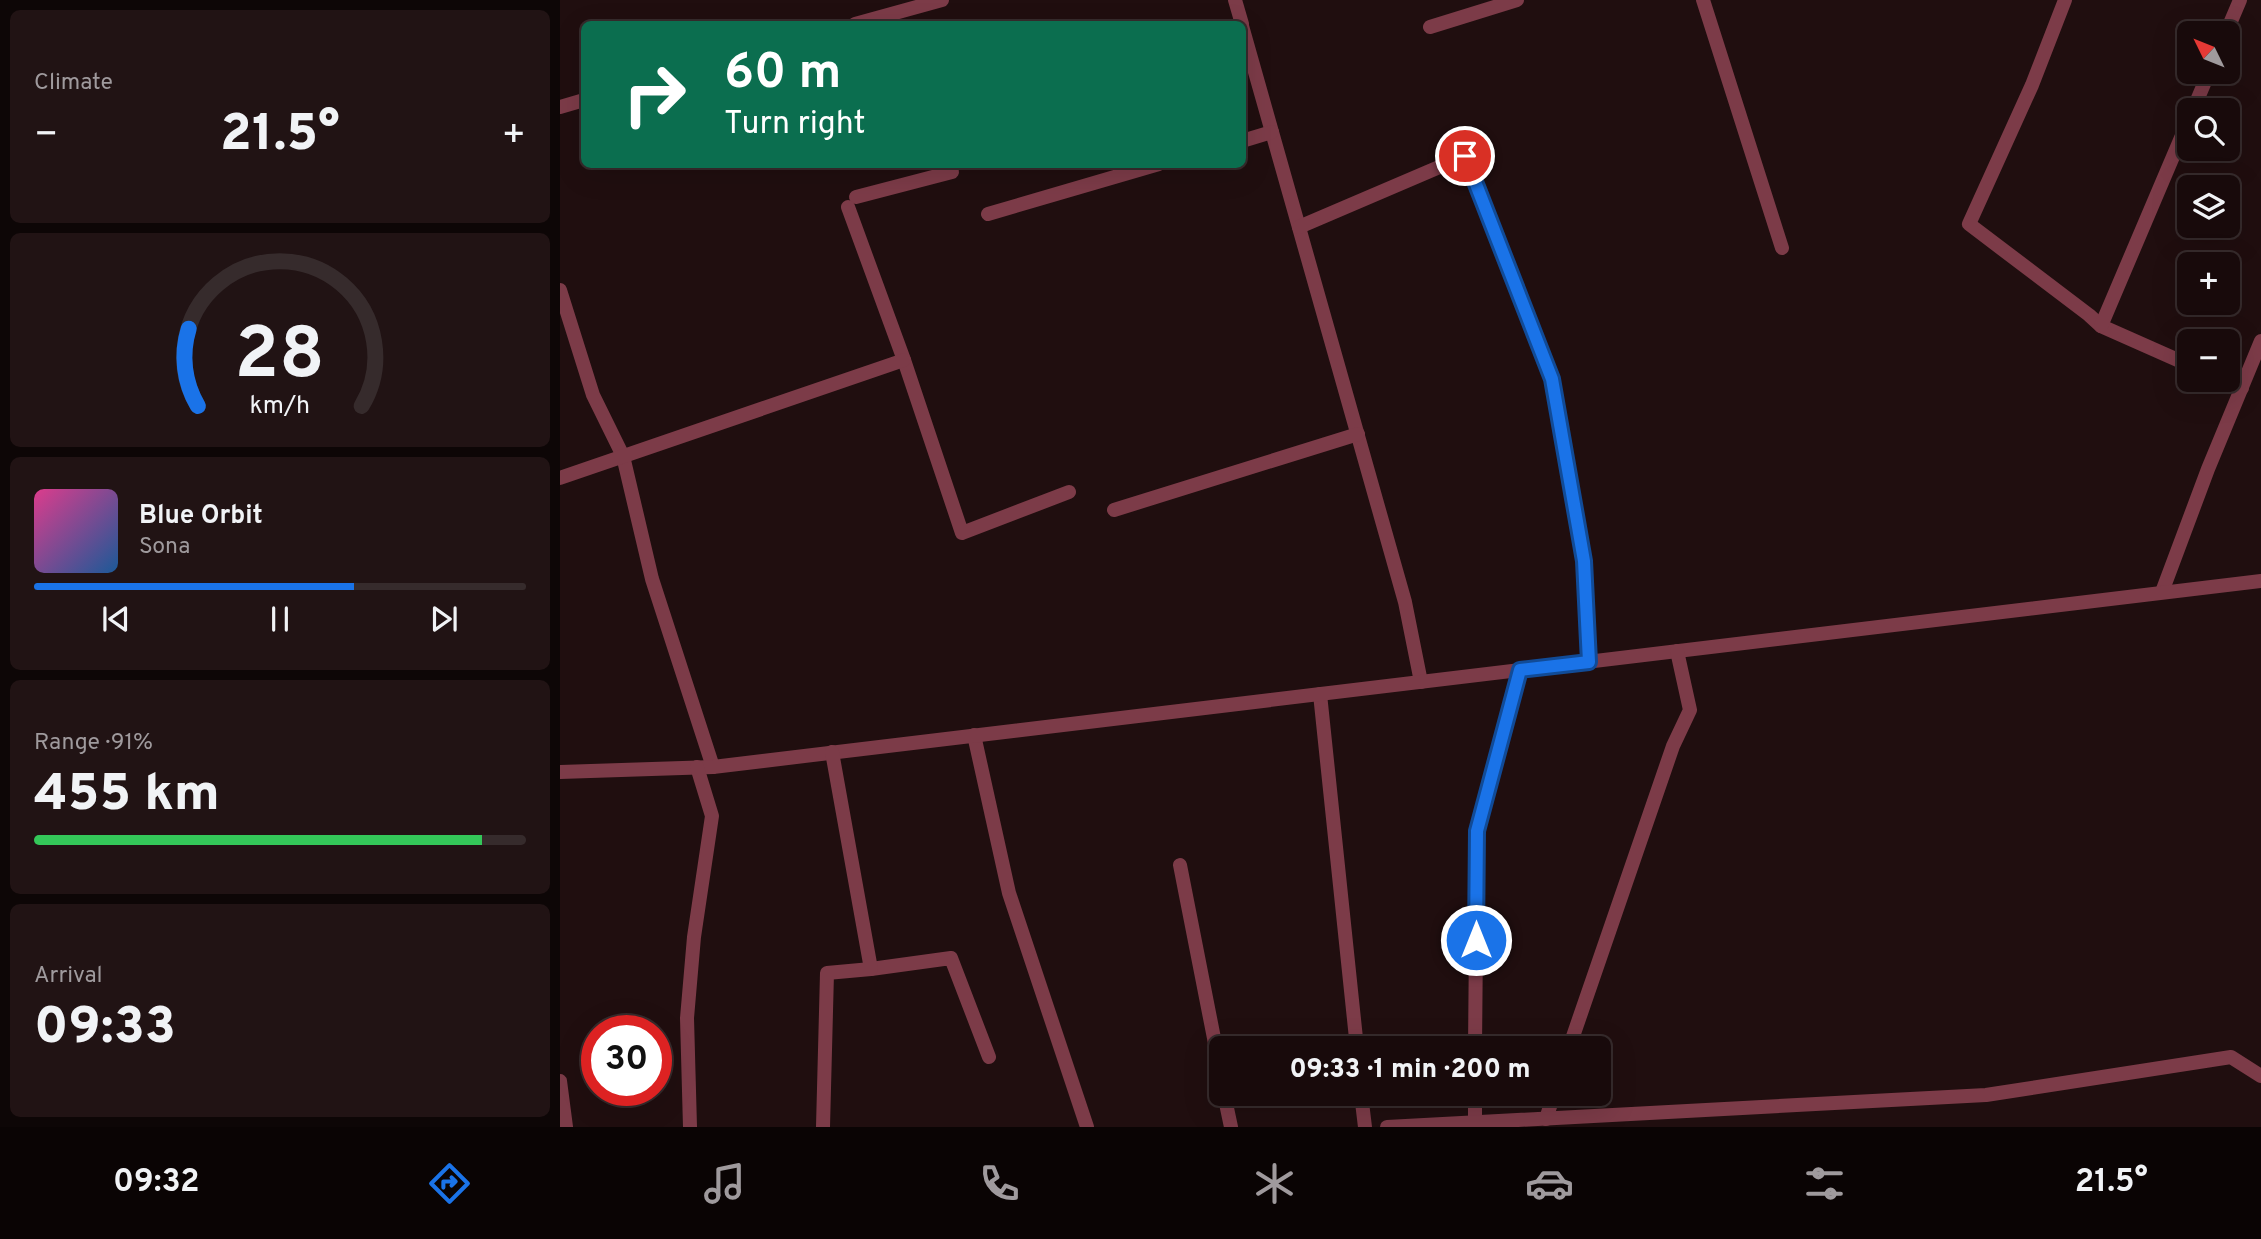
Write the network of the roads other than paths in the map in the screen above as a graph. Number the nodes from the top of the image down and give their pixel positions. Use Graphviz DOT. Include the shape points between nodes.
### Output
graph roads {
  1 [pos="942,0"];
  2 [pos="1235,0"];
  3 [pos="1517,0"];
  4 [pos="1703,0"];
  5 [pos="2065,0"];
  6 [pos="2240,0"];
  7 [pos="866,21"];
  8 [pos="1241,21"];
  9 [pos="2230,21"];
  10 [pos="1430,27"];
  11 [pos="1246,39"];
  12 [pos="581,101"];
  13 [pos="560,107"];
  14 [pos="1272,132"];
  15 [pos="1246,140"];
  16 [pos="2177,146"];
  17 [pos="1145,168"];
  18 [pos="952,172"];
  19 [pos="988,214"];
  20 [pos="1299,227"];
  21 [pos="1782,248"];
  22 [pos="560,290"];
  23 [pos="2101,326"];
  24 [pos="2261,341"];
  25 [pos="904,360"];
  26 [pos="2177,360"];
  27 [pos="2242,388"];
  28 [pos="1358,434"];
  29 [pos="623,456"];
  30 [pos="560,478"];
  31 [pos="1069,492"];
  32 [pos="1114,510"];
  33 [pos="2261,581"];
  34 [pos="2162,592"];
  35 [pos="1677,651"];
  36 [pos="1589,662"];
  37 [pos="1520,670"];
  38 [pos="1421,682"];
  39 [pos="1320,694"];
  40 [pos="974,736"];
  41 [pos="832,752"];
  42 [pos="697,767"];
  43 [pos="713,767"];
  44 [pos="560,772"];
  45 [pos="1180,865"];
  46 [pos="871,969"];
  47 [pos="1214,1036"];
  48 [pos="1356,1036"];
  49 [pos="1475,1036"];
  50 [pos="1573,1036"];
  51 [pos="989,1057"];
  52 [pos="2261,1076"];
  53 [pos="560,1081"];
  54 [pos="1227,1106"];
  55 [pos="1363,1106"];
  56 [pos="1475,1106"];
  57 [pos="1551,1106"];
  58 [pos="1546,1119"];
  59 [pos="1475,1122"];
  60 [pos="566,1127"];
  61 [pos="690,1127"];
  62 [pos="823,1127"];
  63 [pos="1087,1127"];
  64 [pos="1231,1127"];
  65 [pos="1365,1127"];
  66 [pos="1387,1127"];
  1 -- 7 [label="street"];
  2 -- 8 [label="street"];
  3 -- 10 [label="street"];
  4 -- 21 [label="street"];
  5 -- 23 [label="street" via="1969,224"];
  6 -- 9 [label="street"];
  11 -- 14 [label="street"];
  12 -- 13 [label="street"];
  14 -- 15 [label="street"];
  14 -- 20 [label="street"];
  16 -- 23 [label="street"];
  17 -- 19 [label="street"];
  18 -- 25 [label="street" via="852,202"];
  20 -- 28 [label="street"];
  20 -- 36 [label="street" via="1465,156 1552,379 1584,561"];
  22 -- 29 [label="street" via="593,394"];
  23 -- 26 [label="street"];
  24 -- 27 [label="street"];
  25 -- 29 [label="street"];
  25 -- 31 [label="street" via="962,533"];
  27 -- 34 [label="street"];
  28 -- 32 [label="street"];
  28 -- 38 [label="street" via="1405,603"];
  29 -- 30 [label="street"];
  29 -- 43 [label="street" via="652,579"];
  33 -- 34 [label="street"];
  34 -- 35 [label="street"];
  35 -- 36 [label="street"];
  35 -- 50 [label="street" via="1690,710 1673,746"];
  36 -- 37 [label="street"];
  37 -- 38 [label="street"];
  37 -- 49 [label="street" via="1477,831"];
  38 -- 39 [label="street"];
  39 -- 40 [label="street"];
  39 -- 48 [label="street"];
  40 -- 41 [label="street"];
  40 -- 63 [label="street" via="1009,893"];
  41 -- 43 [label="street"];
  41 -- 46 [label="street"];
  42 -- 43 [label="street"];
  42 -- 44 [label="street"];
  42 -- 61 [label="street" via="712,816 687,1018"];
  45 -- 47 [label="street"];
  46 -- 51 [label="street" via="951,958"];
  46 -- 62 [label="street" via="827,973"];
  52 -- 58 [label="street" via="2231,1057 1986,1095"];
  53 -- 60 [label="street"];
  54 -- 64 [label="street"];
  55 -- 65 [label="street"];
  56 -- 59 [label="street"];
  57 -- 58 [label="street"];
  58 -- 59 [label="street"];
  59 -- 66 [label="street"];
}
